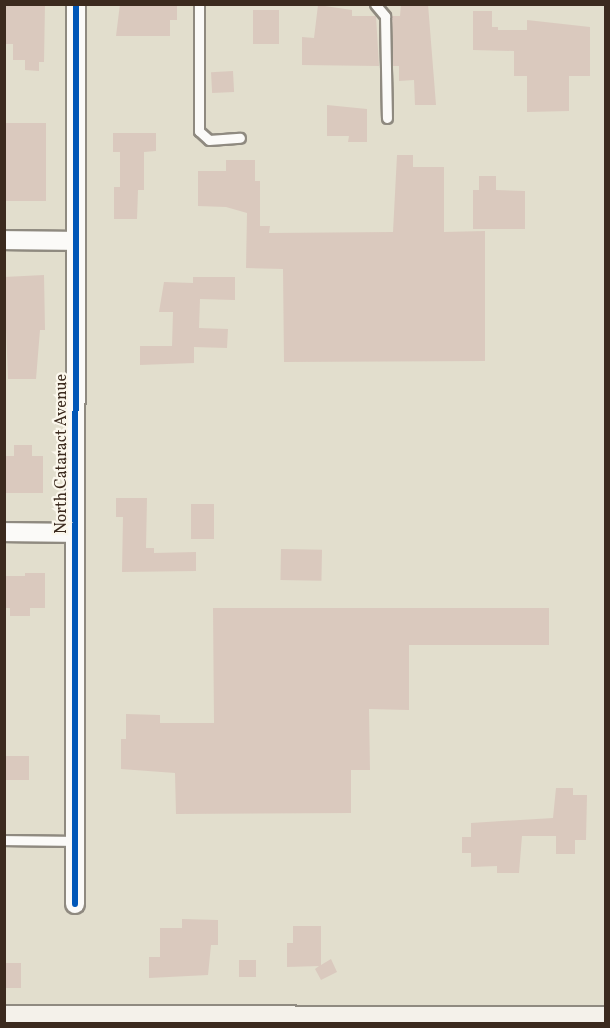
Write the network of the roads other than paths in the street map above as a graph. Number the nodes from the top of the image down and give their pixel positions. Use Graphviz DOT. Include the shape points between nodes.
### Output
graph roads {
  1 [pos="76,4"];
  2 [pos="199,4"];
  3 [pos="375,4"];
  4 [pos="387,118"];
  5 [pos="240,138"];
  6 [pos="4,240"];
  7 [pos="74,241"];
  8 [pos="4,532"];
  9 [pos="75,532"];
  10 [pos="4,840"];
  11 [pos="75,841"];
  12 [pos="75,904"];
  13 [pos="4,1019"];
  14 [pos="606,1020"];
  15 [pos="468,1021"];
  1 -- 7 [label="street, North Cataract Avenue"];
  2 -- 5 [label="lane" via="199,131 208,140"];
  3 -- 4 [label="lane" via="386,16"];
  6 -- 7 [label="street"];
  7 -- 9 [label="street, North Cataract Avenue"];
  8 -- 9 [label="street"];
  9 -- 11 [label="street, North Cataract Avenue"];
  10 -- 11 [label="lane"];
  11 -- 12 [label="street, North Cataract Avenue"];
  13 -- 15 [label="main road"];
  14 -- 15 [label="main road"];
}
